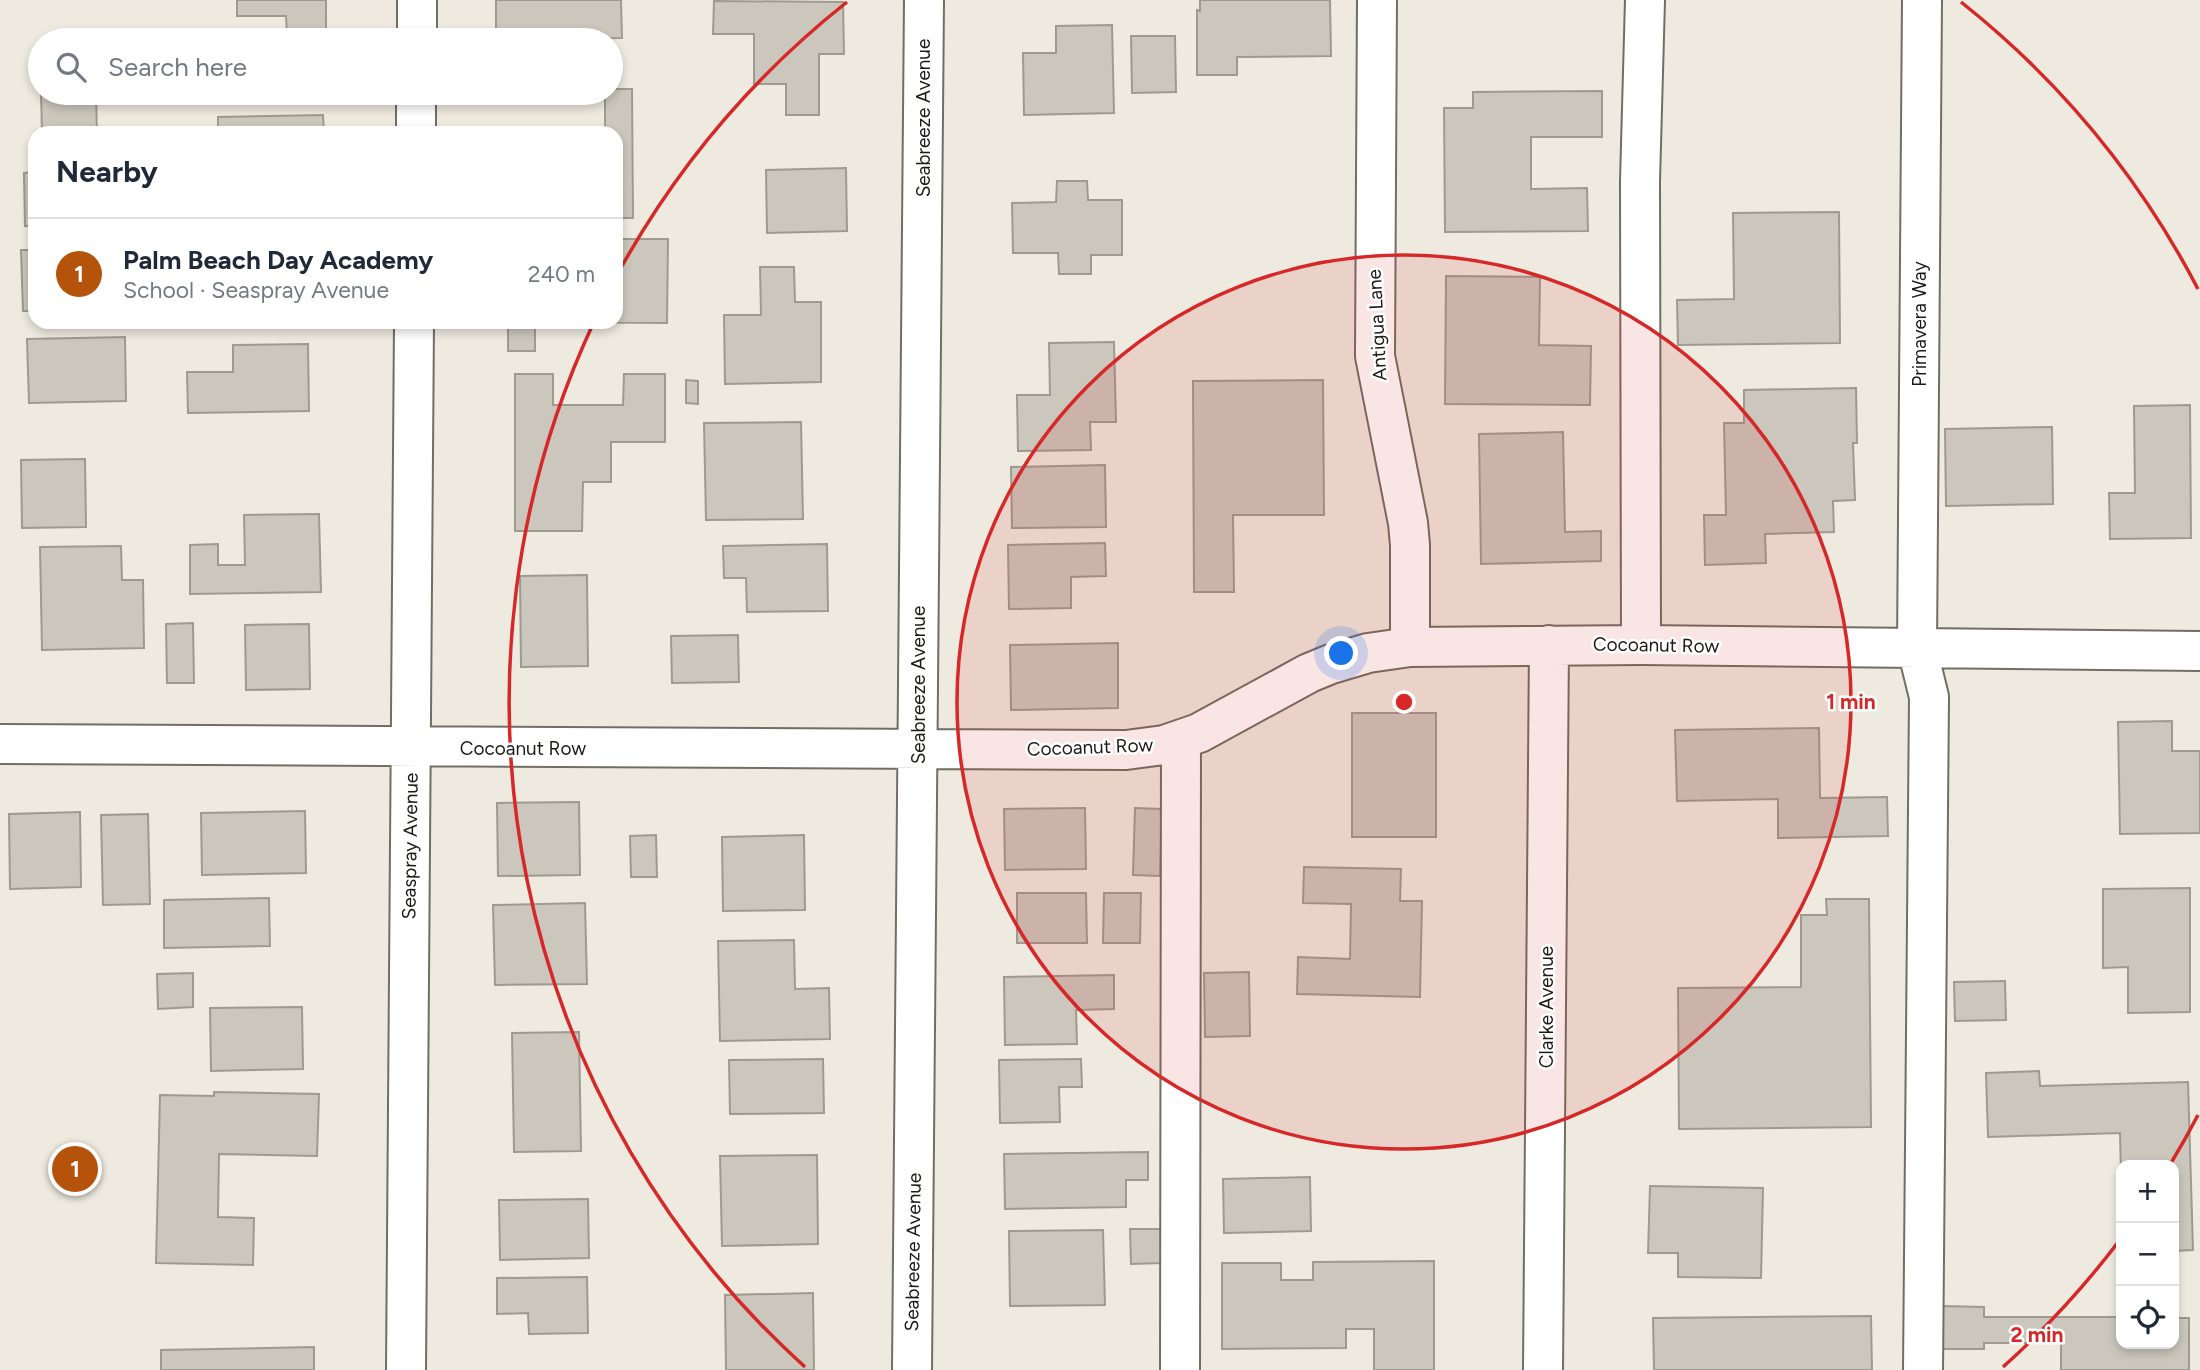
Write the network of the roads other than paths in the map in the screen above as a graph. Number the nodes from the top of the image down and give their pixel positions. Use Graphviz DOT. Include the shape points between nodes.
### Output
graph roads {
  1 [pos="417,0"];
  2 [pos="924,0"];
  3 [pos="1377,0"];
  4 [pos="1644,0"];
  5 [pos="1922,0"];
  6 [pos="417,28"];
  7 [pos="416,105"];
  8 [pos="416,126"];
  9 [pos="415,329"];
  10 [pos="1549,645"];
  11 [pos="1641,645"];
  12 [pos="1410,647"];
  13 [pos="1917,648"];
  14 [pos="2200,652"];
  15 [pos="1181,740"];
  16 [pos="0,744"];
  17 [pos="411,748"];
  18 [pos="918,749"];
  19 [pos="406,1370"];
  20 [pos="912,1370"];
  21 [pos="1180,1370"];
  22 [pos="1543,1370"];
  23 [pos="1923,1370"];
  1 -- 6 [label="street"];
  2 -- 18 [label="street, Seabreeze Avenue"];
  3 -- 12 [label="street, Antigua Lane" via="1375,356 1408,523"];
  4 -- 11 [label="street"];
  5 -- 13 [label="street, Primavera Way"];
  7 -- 8 [label="street"];
  9 -- 17 [label="street, Seaspray Avenue"];
  10 -- 11 [label="street, Cocoanut Row"];
  10 -- 12 [label="street, Cocoanut Row"];
  10 -- 22 [label="street, Clarke Avenue"];
  11 -- 13 [label="street, Cocoanut Row"];
  12 -- 15 [label="street, Cocoanut Row" via="1331,664"];
  13 -- 14 [label="street, Cocoanut Row"];
  13 -- 23 [label="street, Primavera Way" via="1929,697"];
  15 -- 18 [label="street, Cocoanut Row" via="1126,750"];
  15 -- 21 [label="street"];
  16 -- 17 [label="street, Cocoanut Row"];
  17 -- 18 [label="street, Cocoanut Row"];
  17 -- 19 [label="street, Seaspray Avenue"];
  18 -- 20 [label="street, Seabreeze Avenue"];
}
